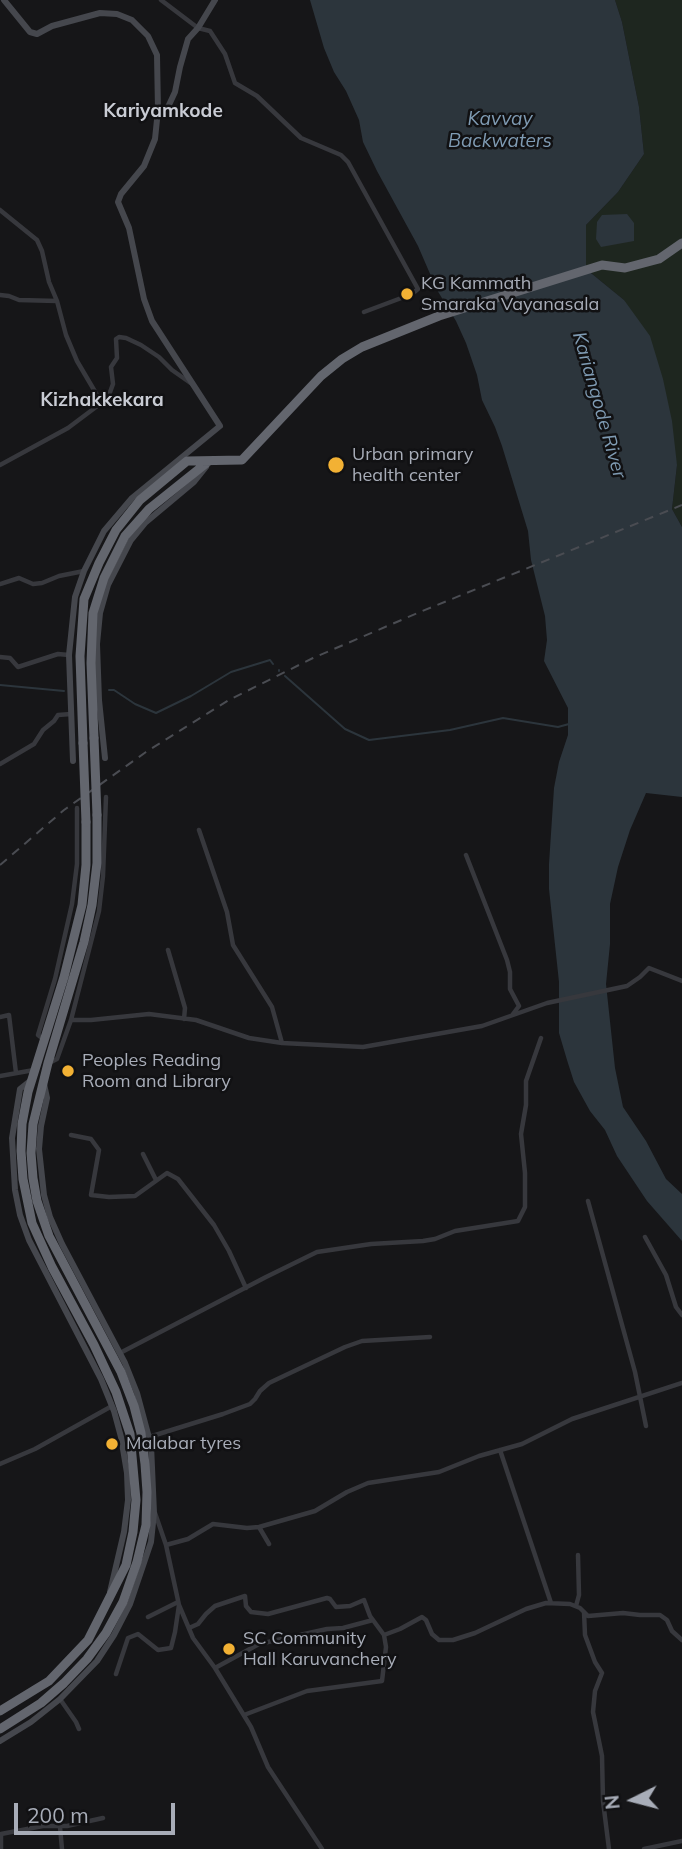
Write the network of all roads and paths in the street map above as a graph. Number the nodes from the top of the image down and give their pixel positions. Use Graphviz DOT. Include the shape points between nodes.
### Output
graph roads {
  1 [pos="4,0"];
  2 [pos="161,0"];
  3 [pos="215,0"];
  4 [pos="198,28"];
  5 [pos="158,110"];
  6 [pos="0,210"];
  7 [pos="682,243"];
  8 [pos="0,295"];
  9 [pos="57,301"];
  10 [pos="364,312"];
  11 [pos="192,385"];
  12 [pos="104,401"];
  13 [pos="210,460"];
  14 [pos="0,465"];
  15 [pos="84,572"];
  16 [pos="0,584"];
  17 [pos="69,655"];
  18 [pos="0,657"];
  19 [pos="71,714"];
  20 [pos="105,758"];
  21 [pos="73,761"];
  22 [pos="0,764"];
  23 [pos="106,797"];
  24 [pos="77,808"];
  25 [pos="199,830"];
  26 [pos="466,855"];
  27 [pos="168,950"];
  28 [pos="682,981"];
  29 [pos="512,1015"];
  30 [pos="0,1017"];
  31 [pos="184,1019"];
  32 [pos="71,1020"];
  33 [pos="541,1038"];
  34 [pos="43,1040"];
  35 [pos="282,1043"];
  36 [pos="48,1063"];
  37 [pos="16,1073"];
  38 [pos="33,1075"];
  39 [pos="0,1076"];
  40 [pos="43,1083"];
  41 [pos="71,1135"];
  42 [pos="143,1154"];
  43 [pos="156,1180"];
  44 [pos="589,1200"];
  45 [pos="645,1237"];
  46 [pos="246,1288"];
  47 [pos="682,1315"];
  48 [pos="430,1337"];
  49 [pos="120,1353"];
  50 [pos="682,1384"];
  51 [pos="640,1397"];
  52 [pos="112,1406"];
  53 [pos="646,1426"];
  54 [pos="149,1437"];
  55 [pos="500,1450"];
  56 [pos="0,1464"];
  57 [pos="154,1509"];
  58 [pos="259,1527"];
  59 [pos="269,1544"];
  60 [pos="166,1545"];
  61 [pos="578,1555"];
  62 [pos="108,1601"];
  63 [pos="178,1603"];
  64 [pos="551,1603"];
  65 [pos="576,1606"];
  66 [pos="584,1612"];
  67 [pos="148,1617"];
  68 [pos="374,1619"];
  69 [pos="189,1628"];
  70 [pos="384,1635"];
  71 [pos="682,1640"];
  72 [pos="215,1668"];
  73 [pos="116,1674"];
  74 [pos="60,1699"];
  75 [pos="0,1711"];
  76 [pos="244,1715"];
  77 [pos="0,1729"];
  78 [pos="79,1729"];
  79 [pos="0,1741"];
  80 [pos="103,1818"];
  81 [pos="60,1827"];
  82 [pos="682,1841"];
  83 [pos="1,1849"];
  84 [pos="62,1849"];
  85 [pos="322,1849"];
  86 [pos="609,1849"];
  87 [pos="644,1849"];
  1 -- 5 [label="street" via="30,32 37,34 100,13 132,20 148,36 157,55"];
  2 -- 4 [label="street"];
  3 -- 4 [label="street"];
  4 -- 5 [label="street" via="188,38 169,107"];
  4 -- 10 [label="street" via="210,32 225,54 235,83 257,96 301,138 348,162 418,289"];
  5 -- 11 [label="street" via="155,139 144,166 118,202 152,321"];
  6 -- 9 [label="street" via="37,240"];
  7 -- 13 [label="highway" via="659,259 625,268 602,265 439,316 362,347 321,376 242,460"];
  8 -- 9 [label="street"];
  9 -- 12 [label="street" via="77,361"];
  11 -- 12 [label="street" via="141,345 119,337 111,367 113,384"];
  11 -- 15 [label="street" via="220,426 132,498 104,531"];
  12 -- 14 [label="street" via="68,428"];
  13 -- 20 [label="street" via="194,482 131,540 108,585 97,644"];
  13 -- 34 [label="highway, bridge" via="187,461 140,500 116,530 85,599 79,656 86,865 82,905"];
  13 -- 36 [label="highway, bridge" via="149,509 125,536 93,613 97,863 84,942"];
  15 -- 16 [label="street" via="42,583 19,578"];
  15 -- 17 [label="street" via="75,597"];
  17 -- 18 [label="street" via="18,667 10,658"];
  17 -- 19 [label="street"];
  19 -- 21 [label="street"];
  19 -- 22 [label="street" via="58,715 34,744"];
  23 -- 32 [label="street" via="99,911"];
  24 -- 34 [label="street" via="72,904 38,1035"];
  25 -- 35 [label="street" via="227,912 233,945 272,1007"];
  26 -- 29 [label="street" via="507,960 510,989 519,1006"];
  27 -- 31 [label="street"];
  28 -- 29 [label="street" via="649,968 627,986"];
  29 -- 35 [label="street" via="482,1026 363,1047"];
  30 -- 37 [label="street" via="9,1015"];
  31 -- 32 [label="street" via="149,1014"];
  31 -- 35 [label="street"];
  32 -- 36 [label="street" via="57,1059"];
  33 -- 46 [label="street" via="526,1081 521,1134 525,1207 518,1221 423,1241 317,1252"];
  34 -- 36 [label="highway"];
  34 -- 38 [label="highway"];
  36 -- 40 [label="highway"];
  37 -- 38 [label="street"];
  37 -- 39 [label="street"];
  38 -- 52 [label="street" via="20,1089 12,1138 20,1215"];
  38 -- 62 [label="highway" via="21,1151 32,1223 111,1380 130,1434 136,1500 133,1532 126,1565"];
  40 -- 49 [label="street" via="47,1098 40,1149 50,1217"];
  40 -- 77 [label="highway" via="31,1153 37,1202 48,1236 134,1406 145,1464 146,1525 123,1602 106,1633 64,1683"];
  41 -- 43 [label="street" via="91,1139 99,1150 91,1195 135,1196"];
  42 -- 43 [label="street"];
  43 -- 46 [label="street" via="167,1173 178,1179 214,1225"];
  44 -- 51 [label="street"];
  45 -- 47 [label="street"];
  46 -- 49 [label="street"];
  48 -- 54 [label="street" via="362,1341 269,1383 250,1404"];
  49 -- 54 [label="street"];
  50 -- 51 [label="street"];
  51 -- 53 [label="street"];
  51 -- 55 [label="street" via="572,1419"];
  52 -- 56 [label="street"];
  52 -- 62 [label="street" via="121,1437 128,1500"];
  54 -- 57 [label="street"];
  55 -- 58 [label="street" via="439,1472 368,1483 315,1511"];
  55 -- 64 [label="street"];
  57 -- 60 [label="street"];
  57 -- 74 [label="street" via="151,1542 131,1604 97,1661"];
  58 -- 59 [label="street"];
  58 -- 60 [label="street" via="212,1524"];
  60 -- 63 [label="street"];
  61 -- 65 [label="street"];
  62 -- 75 [label="highway" via="88,1640 49,1681"];
  63 -- 67 [label="street"];
  63 -- 69 [label="street"];
  63 -- 73 [label="street" via="171,1648 158,1650 138,1634 128,1638"];
  64 -- 65 [label="street"];
  64 -- 70 [label="street" via="453,1640 439,1640 422,1617"];
  65 -- 66 [label="street"];
  66 -- 71 [label="street" via="588,1616 660,1615"];
  66 -- 86 [label="street" via="585,1635 602,1673 593,1712 602,1756"];
  68 -- 69 [label="street" via="364,1600 336,1607 327,1598 268,1614 251,1612 245,1596 215,1606"];
  68 -- 70 [label="street"];
  68 -- 72 [label="street" via="260,1644"];
  69 -- 72 [label="street"];
  70 -- 76 [label="street" via="382,1681 307,1691"];
  72 -- 76 [label="street"];
  74 -- 78 [label="street"];
  74 -- 79 [label="street"];
  76 -- 85 [label="street" via="268,1767"];
  80 -- 81 [label="street"];
  81 -- 83 [label="street" via="1,1834"];
  81 -- 84 [label="street"];
  82 -- 87 [label="street"];
}
